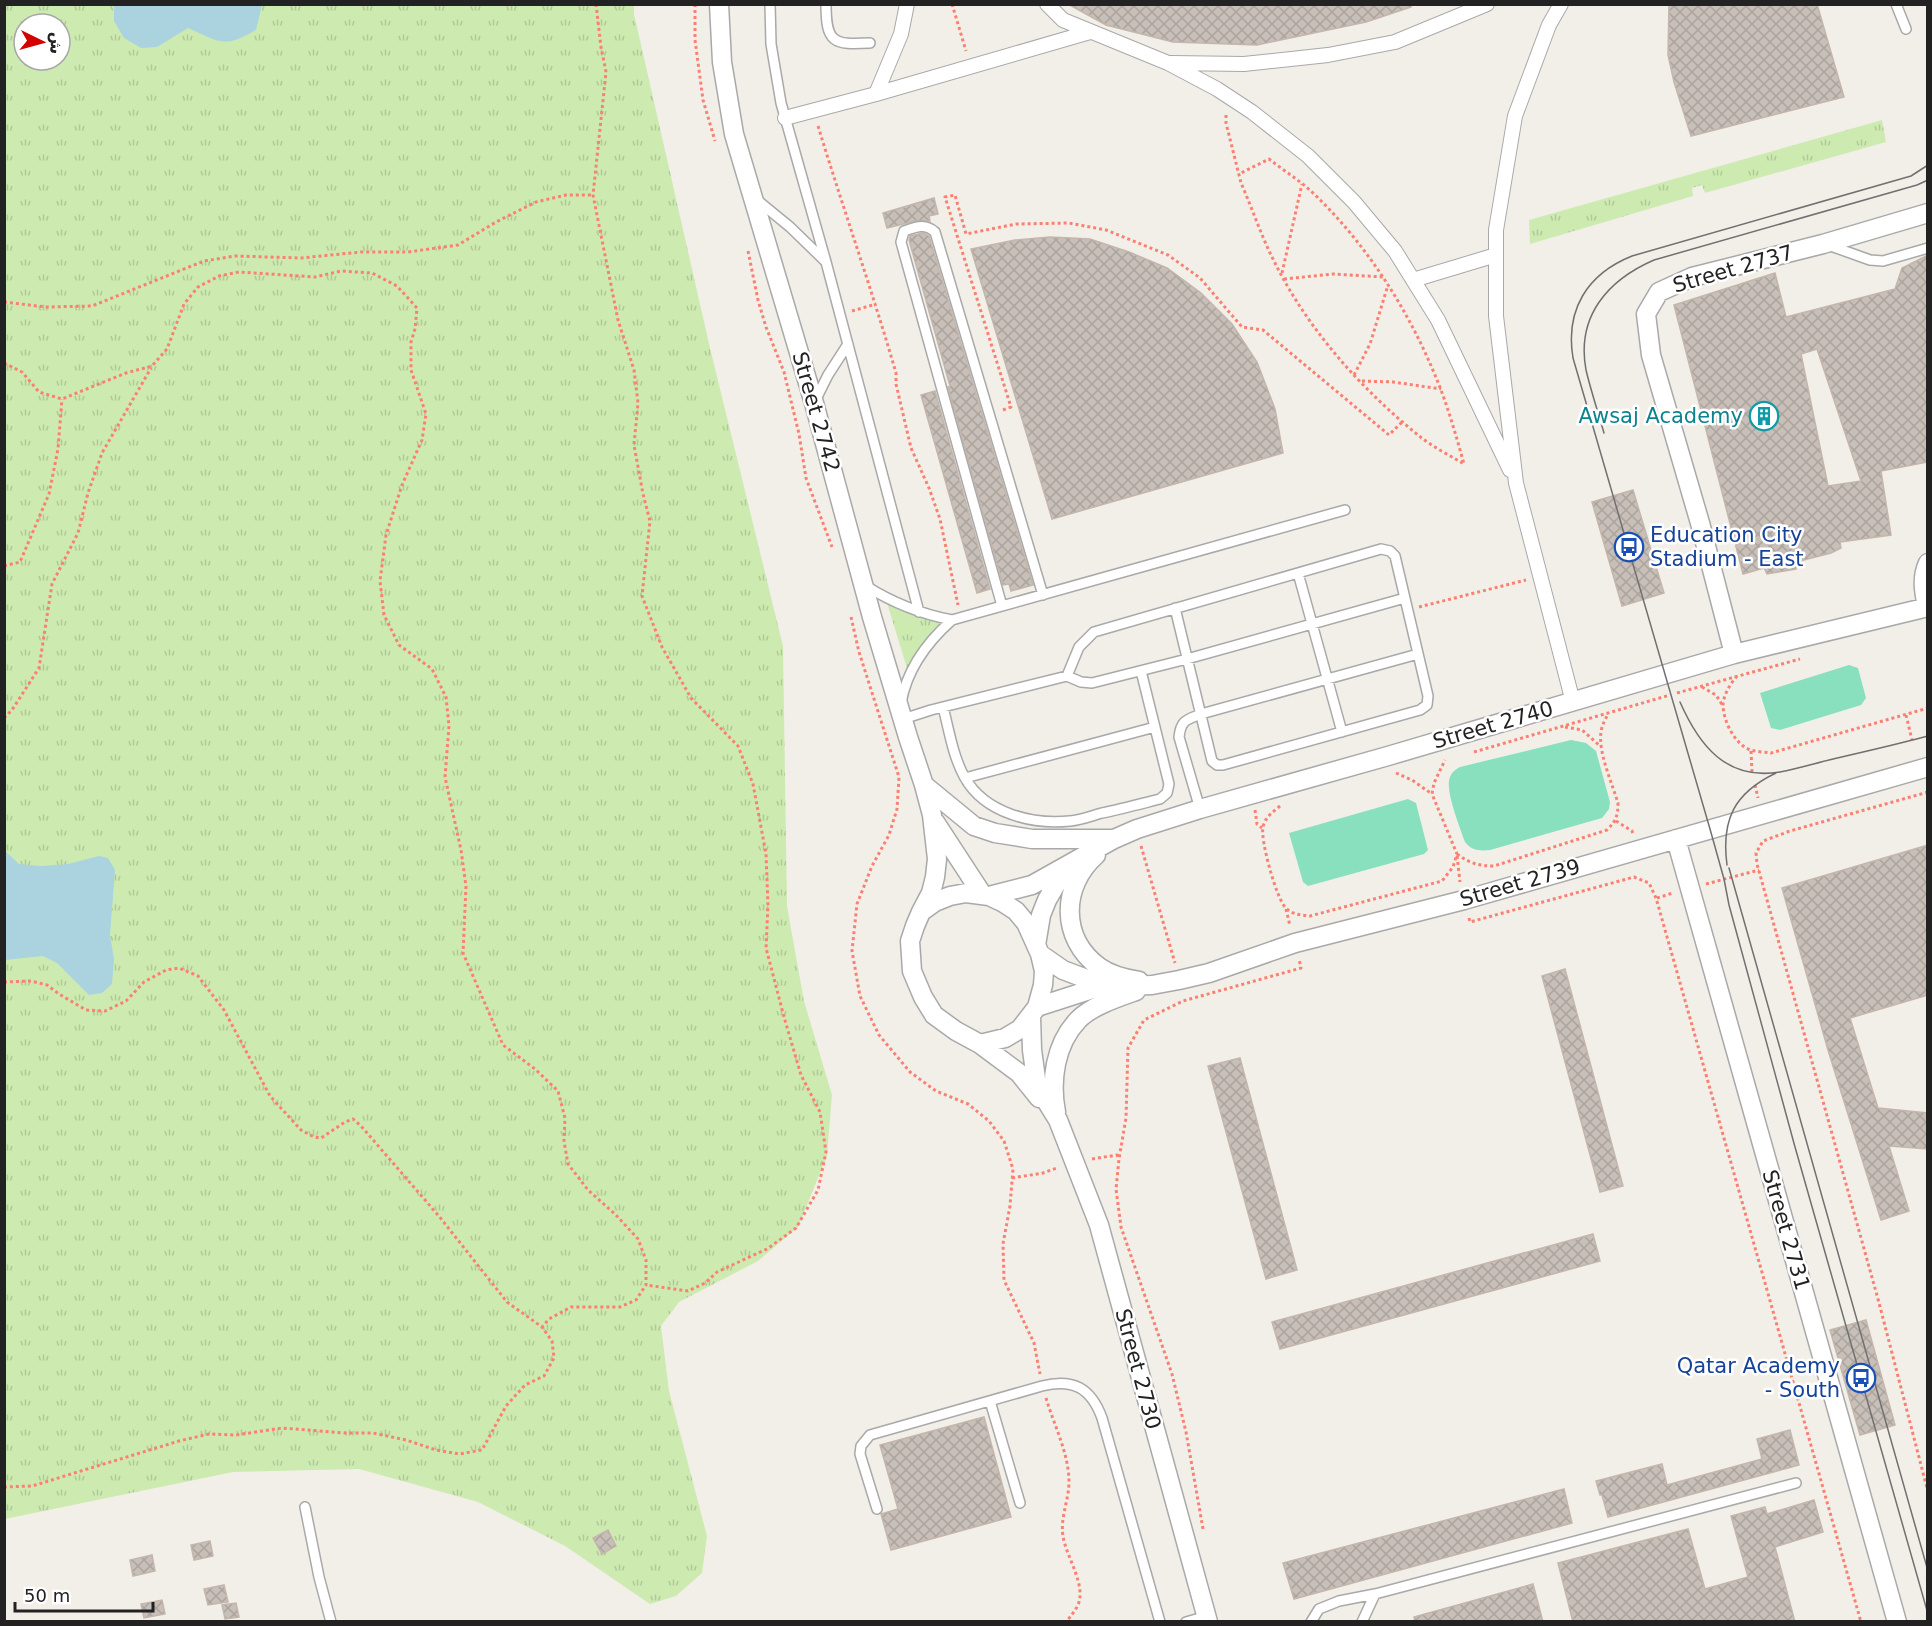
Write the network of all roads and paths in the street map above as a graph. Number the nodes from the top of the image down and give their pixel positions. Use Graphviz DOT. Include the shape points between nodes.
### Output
graph roads {
  1 [pos="596,4"];
  2 [pos="695,4"];
  3 [pos="719,4"];
  4 [pos="770,4"];
  5 [pos="826,4"];
  6 [pos="907,4"];
  7 [pos="952,4"];
  8 [pos="1047,4"];
  9 [pos="1487,4"];
  10 [pos="1561,4"];
  11 [pos="1896,4"];
  12 [pos="1906,29"];
  13 [pos="1090,32"];
  14 [pos="870,43"];
  15 [pos="1167,63"];
  16 [pos="971,67"];
  17 [pos="876,94"];
  18 [pos="1227,95"];
  19 [pos="814,110"];
  20 [pos="785,118"];
  21 [pos="718,150"];
  22 [pos="1239,174"];
  23 [pos="1302,184"];
  24 [pos="593,195"];
  25 [pos="955,195"];
  26 [pos="754,198"];
  27 [pos="1928,213"];
  28 [pos="745,241"];
  29 [pos="1823,244"];
  30 [pos="1928,248"];
  31 [pos="1496,255"];
  32 [pos="826,262"];
  33 [pos="1281,275"];
  34 [pos="1383,278"];
  35 [pos="1284,279"];
  36 [pos="1413,280"];
  37 [pos="1388,284"];
  38 [pos="4,302"];
  39 [pos="876,304"];
  40 [pos="840,315"];
  41 [pos="848,344"];
  42 [pos="4,363"];
  43 [pos="152,366"];
  44 [pos="1354,375"];
  45 [pos="1360,381"];
  46 [pos="1441,388"];
  47 [pos="62,399"];
  48 [pos="814,403"];
  49 [pos="1403,421"];
  50 [pos="1516,483"];
  51 [pos="1345,510"];
  52 [pos="835,554"];
  53 [pos="1928,563"];
  54 [pos="4,566"];
  55 [pos="1298,573"];
  56 [pos="1540,577"];
  57 [pos="863,584"];
  58 [pos="1043,595"];
  59 [pos="1405,598"];
  60 [pos="1002,606"];
  61 [pos="1927,607"];
  62 [pos="1175,608"];
  63 [pos="1408,610"];
  64 [pos="919,612"];
  65 [pos="851,614"];
  66 [pos="956,619"];
  67 [pos="1312,624"];
  68 [pos="1418,654"];
  69 [pos="1734,654"];
  70 [pos="1187,659"];
  71 [pos="1140,671"];
  72 [pos="1067,676"];
  73 [pos="1327,678"];
  74 [pos="1701,686"];
  75 [pos="1677,693"];
  76 [pos="1573,702"];
  77 [pos="1724,706"];
  78 [pos="943,707"];
  79 [pos="1928,708"];
  80 [pos="1609,713"];
  81 [pos="1201,714"];
  82 [pos="902,715"];
  83 [pos="1906,715"];
  84 [pos="4,718"];
  85 [pos="1563,726"];
  86 [pos="1155,728"];
  87 [pos="1342,732"];
  88 [pos="1912,740"];
  89 [pos="1602,747"];
  90 [pos="1751,751"];
  91 [pos="1445,760"];
  92 [pos="1928,767"];
  93 [pos="1752,772"];
  94 [pos="1396,773"];
  95 [pos="965,778"];
  96 [pos="924,785"];
  97 [pos="1928,792"];
  98 [pos="1432,794"];
  99 [pos="1282,805"];
  100 [pos="1200,809"];
  101 [pos="932,815"];
  102 [pos="1137,829"];
  103 [pos="1113,839"];
  104 [pos="1676,839"];
  105 [pos="1457,854"];
  106 [pos="1067,866"];
  107 [pos="986,895"];
  108 [pos="1464,900"];
  109 [pos="1285,907"];
  110 [pos="921,912"];
  111 [pos="1295,943"];
  112 [pos="1038,950"];
  113 [pos="1179,980"];
  114 [pos="4,982"];
  115 [pos="1152,984"];
  116 [pos="1109,987"];
  117 [pos="1034,1011"];
  118 [pos="980,1044"];
  119 [pos="1058,1120"];
  120 [pos="646,1285"];
  121 [pos="542,1327"];
  122 [pos="1042,1386"];
  123 [pos="990,1401"];
  124 [pos="1796,1483"];
  125 [pos="4,1487"];
  126 [pos="1928,1492"];
  127 [pos="1020,1503"];
  128 [pos="305,1507"];
  129 [pos="877,1509"];
  130 [pos="1203,1530"];
  131 [pos="1375,1594"];
  132 [pos="1207,1619"];
  133 [pos="331,1622"];
  134 [pos="1066,1622"];
  135 [pos="1160,1622"];
  136 [pos="1186,1622"];
  137 [pos="1311,1622"];
  138 [pos="1362,1622"];
  139 [pos="1861,1622"];
  140 [pos="1897,1622"];
  1 -- 24 [label="path" via="606,72"];
  2 -- 21 [label="path" via="703,100"];
  3 -- 26 [label="street, Street 2742" via="722,62 734,134"];
  4 -- 20 [label="lane" via="771,44"];
  5 -- 14 [label="lane" via="826,27 832,38 844,44"];
  6 -- 17 [label="street" via="901,34"];
  7 -- 16 [label="path"];
  8 -- 13 [label="street" via="1063,20"];
  9 -- 15 [label="street" via="1395,42 1328,55 1244,64"];
  10 -- 31 [label="street" via="1549,25 1515,116 1496,231"];
  11 -- 12 [label="lane"];
  13 -- 15 [label="street"];
  13 -- 16 [label="street"];
  15 -- 18 [label="street"];
  16 -- 17 [label="street"];
  17 -- 19 [label="street"];
  18 -- 22 [label="path" via="1226,123"];
  18 -- 36 [label="street" via="1324,171 1395,250"];
  19 -- 20 [label="street"];
  19 -- 39 [label="path"];
  20 -- 32 [label="lane"];
  22 -- 23 [label="path" via="1269,159"];
  22 -- 33 [label="path"];
  23 -- 33 [label="path"];
  23 -- 34 [label="path" via="1351,233"];
  24 -- 38 [label="path" via="566,195 536,202 458,245 301,258 235,256 204,261 92,306 46,307"];
  24 -- 120 [label="path" via="618,320 634,370 638,404 634,445 650,521 642,596 662,647 691,698 738,746 753,784 766,854 766,948 801,1075 820,1112 825,1152 818,1190 796,1228 767,1249 717,1272 688,1291"];
  25 -- 49 [label="path" via="966,234 1016,224 1069,223 1106,230 1168,255 1200,278 1242,327 1263,330 1389,435"];
  26 -- 32 [label="lane"];
  26 -- 48 [label="street, Street 2742"];
  27 -- 29 [label="street, Street 2737"];
  28 -- 52 [label="path" via="764,318 784,372 806,478"];
  29 -- 30 [label="lane" via="1884,261"];
  29 -- 69 [label="street, Street 2737" via="1692,276 1659,292 1646,314 1651,356"];
  31 -- 36 [label="street"];
  31 -- 50 [label="street" via="1496,316"];
  32 -- 40 [label="lane"];
  33 -- 35 [label="path"];
  34 -- 35 [label="path" via="1333,274"];
  34 -- 37 [label="path"];
  35 -- 44 [label="path" via="1297,302"];
  36 -- 50 [label="street" via="1438,320"];
  37 -- 44 [label="path" via="1370,344"];
  37 -- 46 [label="path"];
  39 -- 40 [label="path"];
  39 -- 66 [label="path" via="896,373 911,448 940,519 952,570"];
  40 -- 41 [label="lane"];
  41 -- 48 [label="lane"];
  41 -- 64 [label="lane"];
  42 -- 47 [label="path" via="22,372 39,393"];
  43 -- 47 [label="path"];
  43 -- 84 [label="path" via="102,453 78,533 52,584 39,669"];
  43 -- 120 [label="path" via="167,349 184,304 198,287 219,276 238,272 315,277 341,271 372,273 397,286 417,308 411,370 426,414 422,440 386,535 380,581 384,615 399,645 432,669 446,697 445,777 466,886 463,953 503,1045 558,1091 565,1118 568,1164 588,1190 638,1239 646,1260"];
  44 -- 45 [label="path"];
  45 -- 46 [label="path"];
  45 -- 49 [label="path"];
  46 -- 49 [label="path" via="1464,464 1419,436"];
  47 -- 54 [label="path" via="49,494 20,562"];
  48 -- 57 [label="street, Street 2742"];
  50 -- 56 [label="street"];
  51 -- 58 [label="lane"];
  53 -- 61 [label="street, Street 2740" via="1923,587"];
  55 -- 59 [label="lane" via="1381,549 1390,551 1395,556"];
  55 -- 62 [label="lane"];
  55 -- 67 [label="lane"];
  56 -- 63 [label="path"];
  56 -- 76 [label="street"];
  57 -- 64 [label="lane"];
  57 -- 82 [label="street, Street 2742"];
  58 -- 60 [label="lane"];
  58 -- 60 [label="lane" via="935,232 923,225 904,231 901,242"];
  59 -- 63 [label="lane"];
  59 -- 67 [label="lane"];
  60 -- 66 [label="lane"];
  61 -- 69 [label="street, Street 2740"];
  62 -- 70 [label="lane"];
  62 -- 72 [label="lane" via="1094,632 1079,647"];
  63 -- 68 [label="lane"];
  64 -- 66 [label="lane"];
  65 -- 122 [label="path" via="858,652 899,777 897,809 889,835 856,903 852,951 860,996 879,1035 910,1072 936,1091 968,1104 989,1121 1004,1142 1013,1169 1003,1244 1004,1280 1034,1343"];
  66 -- 82 [label="lane" via="930,641 917,660 907,681"];
  67 -- 70 [label="lane"];
  67 -- 73 [label="lane"];
  68 -- 73 [label="lane"];
  68 -- 87 [label="lane" via="1427,705"];
  69 -- 76 [label="street, Street 2740"];
  70 -- 71 [label="lane"];
  70 -- 81 [label="lane"];
  71 -- 72 [label="lane" via="1092,683"];
  71 -- 86 [label="lane"];
  72 -- 78 [label="lane"];
  73 -- 81 [label="lane"];
  73 -- 87 [label="lane"];
  74 -- 75 [label="path"];
  74 -- 77 [label="path" via="1716,695"];
  74 -- 77 [label="path" via="1737,676"];
  76 -- 100 [label="street, Street 2740"];
  77 -- 90 [label="path" via="1731,734"];
  78 -- 82 [label="lane"];
  78 -- 95 [label="lane"];
  79 -- 83 [label="path"];
  80 -- 89 [label="path" via="1600,735"];
  81 -- 87 [label="lane" via="1212,761 1217,765"];
  81 -- 100 [label="lane" via="1185,720 1179,737"];
  82 -- 96 [label="street, Street 2742"];
  83 -- 88 [label="path"];
  83 -- 90 [label="path" via="1771,753"];
  85 -- 89 [label="path" via="1582,730"];
  86 -- 95 [label="lane"];
  86 -- 95 [label="lane" via="1169,784 1167,794 1160,799 1071,821 1020,818 998,809"];
  89 -- 105 [label="path" via="1618,803 1616,821 1607,830 1494,866 1467,862"];
  90 -- 93 [label="path"];
  91 -- 98 [label="path"];
  92 -- 104 [label="street, Street 2739"];
  94 -- 98 [label="path"];
  96 -- 101 [label="street, Street 2742"];
  96 -- 103 [label="street" via="975,826 995,833 1032,839"];
  97 -- 126 [label="path" via="1790,831 1763,841 1756,853"];
  98 -- 105 [label="path"];
  99 -- 109 [label="path" via="1267,817 1262,828 1278,895"];
  100 -- 102 [label="street, Street 2740"];
  101 -- 107 [label="street, Street 2742"];
  101 -- 110 [label="street, Street 2742" via="935,877"];
  102 -- 103 [label="street, Street 2740"];
  102 -- 113 [label="path"];
  103 -- 106 [label="street, Street 2740"];
  103 -- 115 [label="street" via="1087,862 1077,877 1070,902 1070,928 1082,951 1100,969"];
  104 -- 108 [label="street, Street 2739"];
  104 -- 140 [label="street, Street 2731"];
  105 -- 108 [label="path"];
  105 -- 109 [label="path" via="1442,881 1310,916 1295,914"];
  106 -- 107 [label="street, Street 2740" via="1032,885"];
  106 -- 112 [label="street, Street 2740" via="1041,915"];
  107 -- 110 [label="street" via="950,896"];
  107 -- 112 [label="street" via="1016,911"];
  108 -- 111 [label="street, Street 2739"];
  108 -- 139 [label="path" via="1470,922 1634,877 1649,883 1660,910"];
  109 -- 111 [label="path"];
  110 -- 118 [label="street" via="910,941 912,970 922,997 934,1015"];
  111 -- 113 [label="street, Street 2739"];
  111 -- 130 [label="path" via="1302,968 1183,1001 1144,1020 1128,1048 1126,1118 1116,1189 1121,1227 1172,1374"];
  112 -- 116 [label="street, Street 2739" via="1063,970"];
  112 -- 117 [label="street" via="1044,971"];
  113 -- 115 [label="street, Street 2739"];
  114 -- 121 [label="path" via="46,985 86,1010 105,1011 126,1001 144,982 165,970 179,968 198,976 224,1011 270,1096 301,1130 321,1138 353,1119 438,1215 507,1302"];
  115 -- 116 [label="street, Street 2739"];
  115 -- 119 [label="street" via="1078,1019 1064,1041 1055,1067 1053,1093"];
  116 -- 117 [label="street, Street 2739" via="1086,990"];
  117 -- 118 [label="street" via="1020,1029 1005,1038"];
  117 -- 119 [label="street, Street 2730" via="1032,1050 1037,1086"];
  118 -- 119 [label="street, Street 2730" via="1019,1073"];
  119 -- 132 [label="street, Street 2730" via="1099,1225"];
  120 -- 121 [label="path" via="636,1300 620,1307 571,1307"];
  121 -- 125 [label="path" via="552,1341 554,1358 544,1376 525,1385 506,1406 482,1450 459,1454 374,1433 282,1428 236,1435 209,1434 32,1486"];
  122 -- 123 [label="lane"];
  122 -- 134 [label="path" via="1066,1456 1070,1483 1063,1537 1080,1583 1078,1605"];
  122 -- 135 [label="lane" via="1057,1382 1073,1384 1097,1403"];
  123 -- 127 [label="lane"];
  123 -- 129 [label="lane" via="870,1435 860,1454"];
  124 -- 131 [label="lane"];
  128 -- 133 [label="lane"];
  131 -- 137 [label="lane" via="1319,1609"];
  131 -- 138 [label="lane"];
  132 -- 136 [label="lane"];
}
